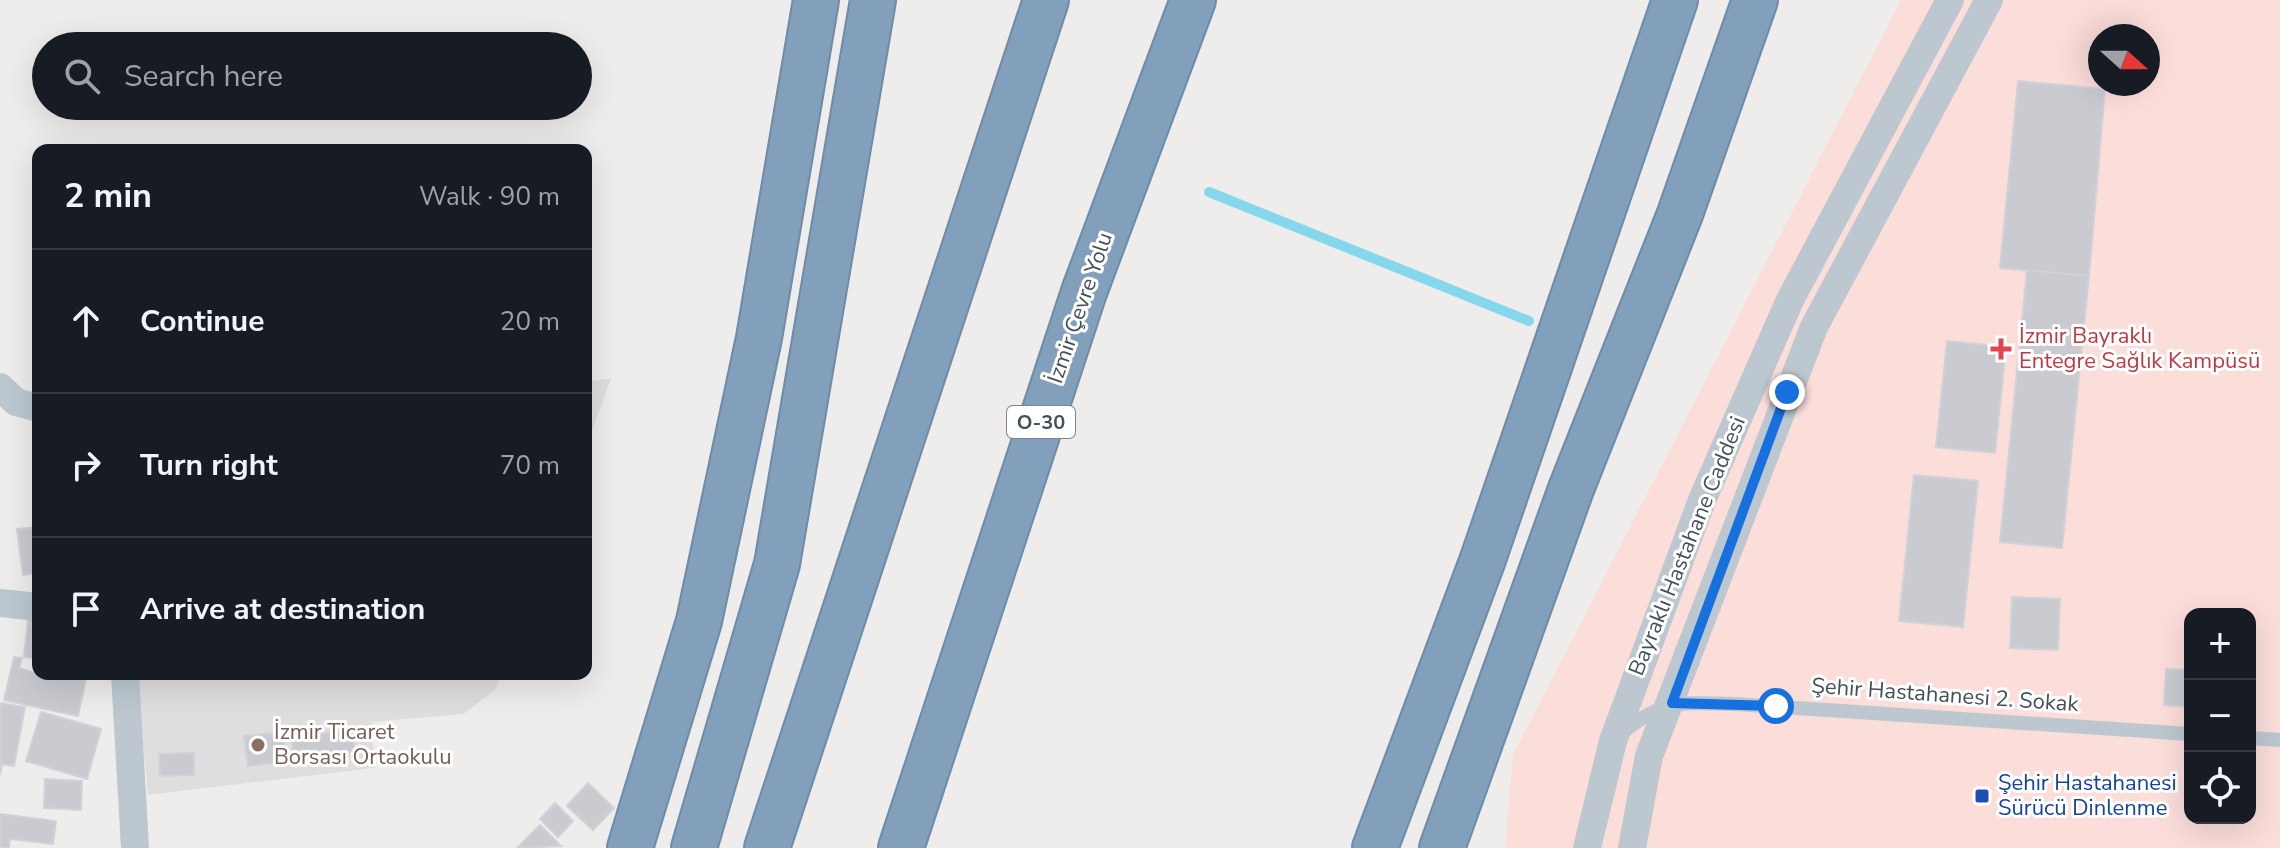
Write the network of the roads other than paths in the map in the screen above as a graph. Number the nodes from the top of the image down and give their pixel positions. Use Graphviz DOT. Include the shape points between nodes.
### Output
graph roads {
  1 [pos="816,0"];
  2 [pos="873,0"];
  3 [pos="1046,0"];
  4 [pos="1193,0"];
  5 [pos="1675,0"];
  6 [pos="1755,0"];
  7 [pos="1950,0"];
  8 [pos="1989,0"];
  9 [pos="0,387"];
  10 [pos="32,406"];
  11 [pos="0,603"];
  12 [pos="32,606"];
  13 [pos="125,680"];
  14 [pos="1672,703"];
  15 [pos="2184,734"];
  16 [pos="2256,738"];
  17 [pos="2280,740"];
  18 [pos="1613,741"];
  19 [pos="135,848"];
  20 [pos="630,848"];
  21 [pos="694,848"];
  22 [pos="767,848"];
  23 [pos="901,848"];
  24 [pos="1375,848"];
  25 [pos="1442,848"];
  26 [pos="1587,848"];
  27 [pos="1632,848"];
  1 -- 20 [label="highway" via="759,338 699,621"];
  2 -- 21 [label="highway" via="777,564"];
  3 -- 22 [label="highway"];
  4 -- 23 [label="highway, İzmir Çevre Yolu / O-30" via="1084,292"];
  5 -- 24 [label="highway" via="1483,559"];
  6 -- 25 [label="highway"];
  7 -- 18 [label="street, Bayraklı Hastahane Caddesi" via="1790,300 1702,500"];
  8 -- 14 [label="street, Bayraklı Hastahane Caddesi" via="1814,327"];
  9 -- 10 [label="street" via="16,402"];
  11 -- 12 [label="street"];
  13 -- 19 [label="street"];
  14 -- 15 [label="lane, Şehir Hastahanesi 2. Sokak"];
  14 -- 18 [label="lane, Şehir Hastahanesi 2. Sokak" via="1643,716"];
  14 -- 27 [label="street, Bayraklı Hastahane Caddesi" via="1649,756"];
  16 -- 17 [label="lane"];
  18 -- 26 [label="street, Bayraklı Hastahane Caddesi"];
}
